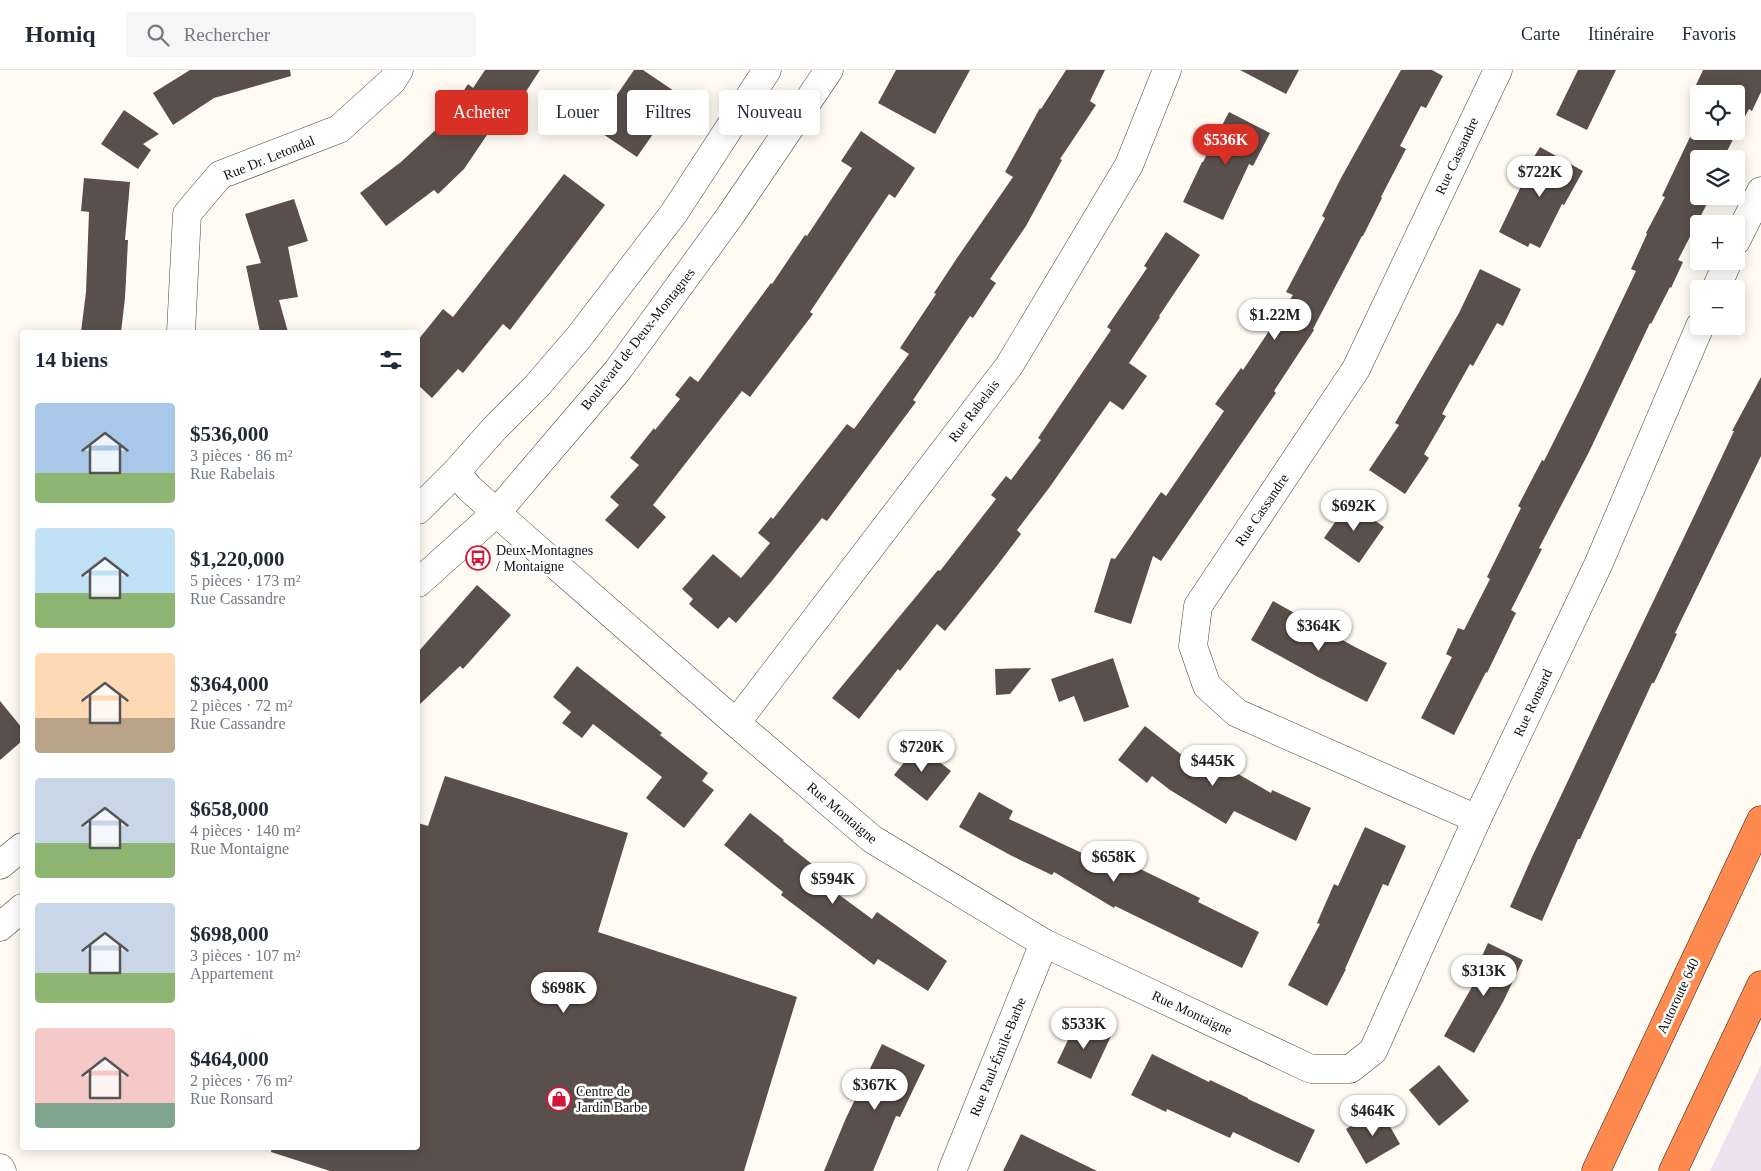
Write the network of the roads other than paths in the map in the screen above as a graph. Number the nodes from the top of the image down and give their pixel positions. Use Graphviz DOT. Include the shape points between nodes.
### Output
graph roads {
  1 [pos="400,70"];
  2 [pos="767,70"];
  3 [pos="829,70"];
  4 [pos="1167,70"];
  5 [pos="1498,70"];
  6 [pos="1761,191"];
  7 [pos="1745,223"];
  8 [pos="181,330"];
  9 [pos="1696,335"];
  10 [pos="456,472"];
  11 [pos="420,508"];
  12 [pos="497,512"];
  13 [pos="420,581"];
  14 [pos="736,723"];
  15 [pos="1477,819"];
  16 [pos="1761,820"];
  17 [pos="20,849"];
  18 [pos="0,866"];
  19 [pos="20,910"];
  20 [pos="0,926"];
  21 [pos="1044,944"];
  22 [pos="1761,985"];
  23 [pos="1350,1069"];
  24 [pos="0,1168"];
  25 [pos="2,1171"];
  26 [pos="952,1171"];
  27 [pos="1596,1171"];
  28 [pos="1673,1171"];
  1 -- 8 [label="street, Rue Dr. Letondal" via="339,129 220,175 187,214"];
  2 -- 10 [label="street" via="674,213 579,338"];
  3 -- 12 [label="street, Boulevard de Deux-Montagnes" via="730,216 618,370"];
  4 -- 14 [label="street, Rue Rabelais" via="1129,165 1009,366"];
  5 -- 15 [label="street, Rue Cassandre" via="1356,369 1198,606 1193,646 1207,686 1237,713"];
  6 -- 7 [label="street"];
  9 -- 15 [label="street, Rue Ronsard" via="1598,565"];
  10 -- 11 [label="street"];
  10 -- 12 [label="street, Rue Montaigne"];
  12 -- 13 [label="street, Boulevard de Deux-Montagnes"];
  12 -- 14 [label="street, Rue Montaigne"];
  14 -- 21 [label="street, Rue Montaigne" via="872,839"];
  15 -- 23 [label="street, Rue Ronsard" via="1373,1051"];
  16 -- 27 [label="highway, Autoroute 640"];
  17 -- 18 [label="street"];
  19 -- 20 [label="street"];
  21 -- 23 [label="street, Rue Montaigne" via="1310,1068"];
  21 -- 26 [label="street, Rue Paul-Émile-Barbe"];
  22 -- 28 [label="highway"];
  24 -- 25 [label="street"];
}
